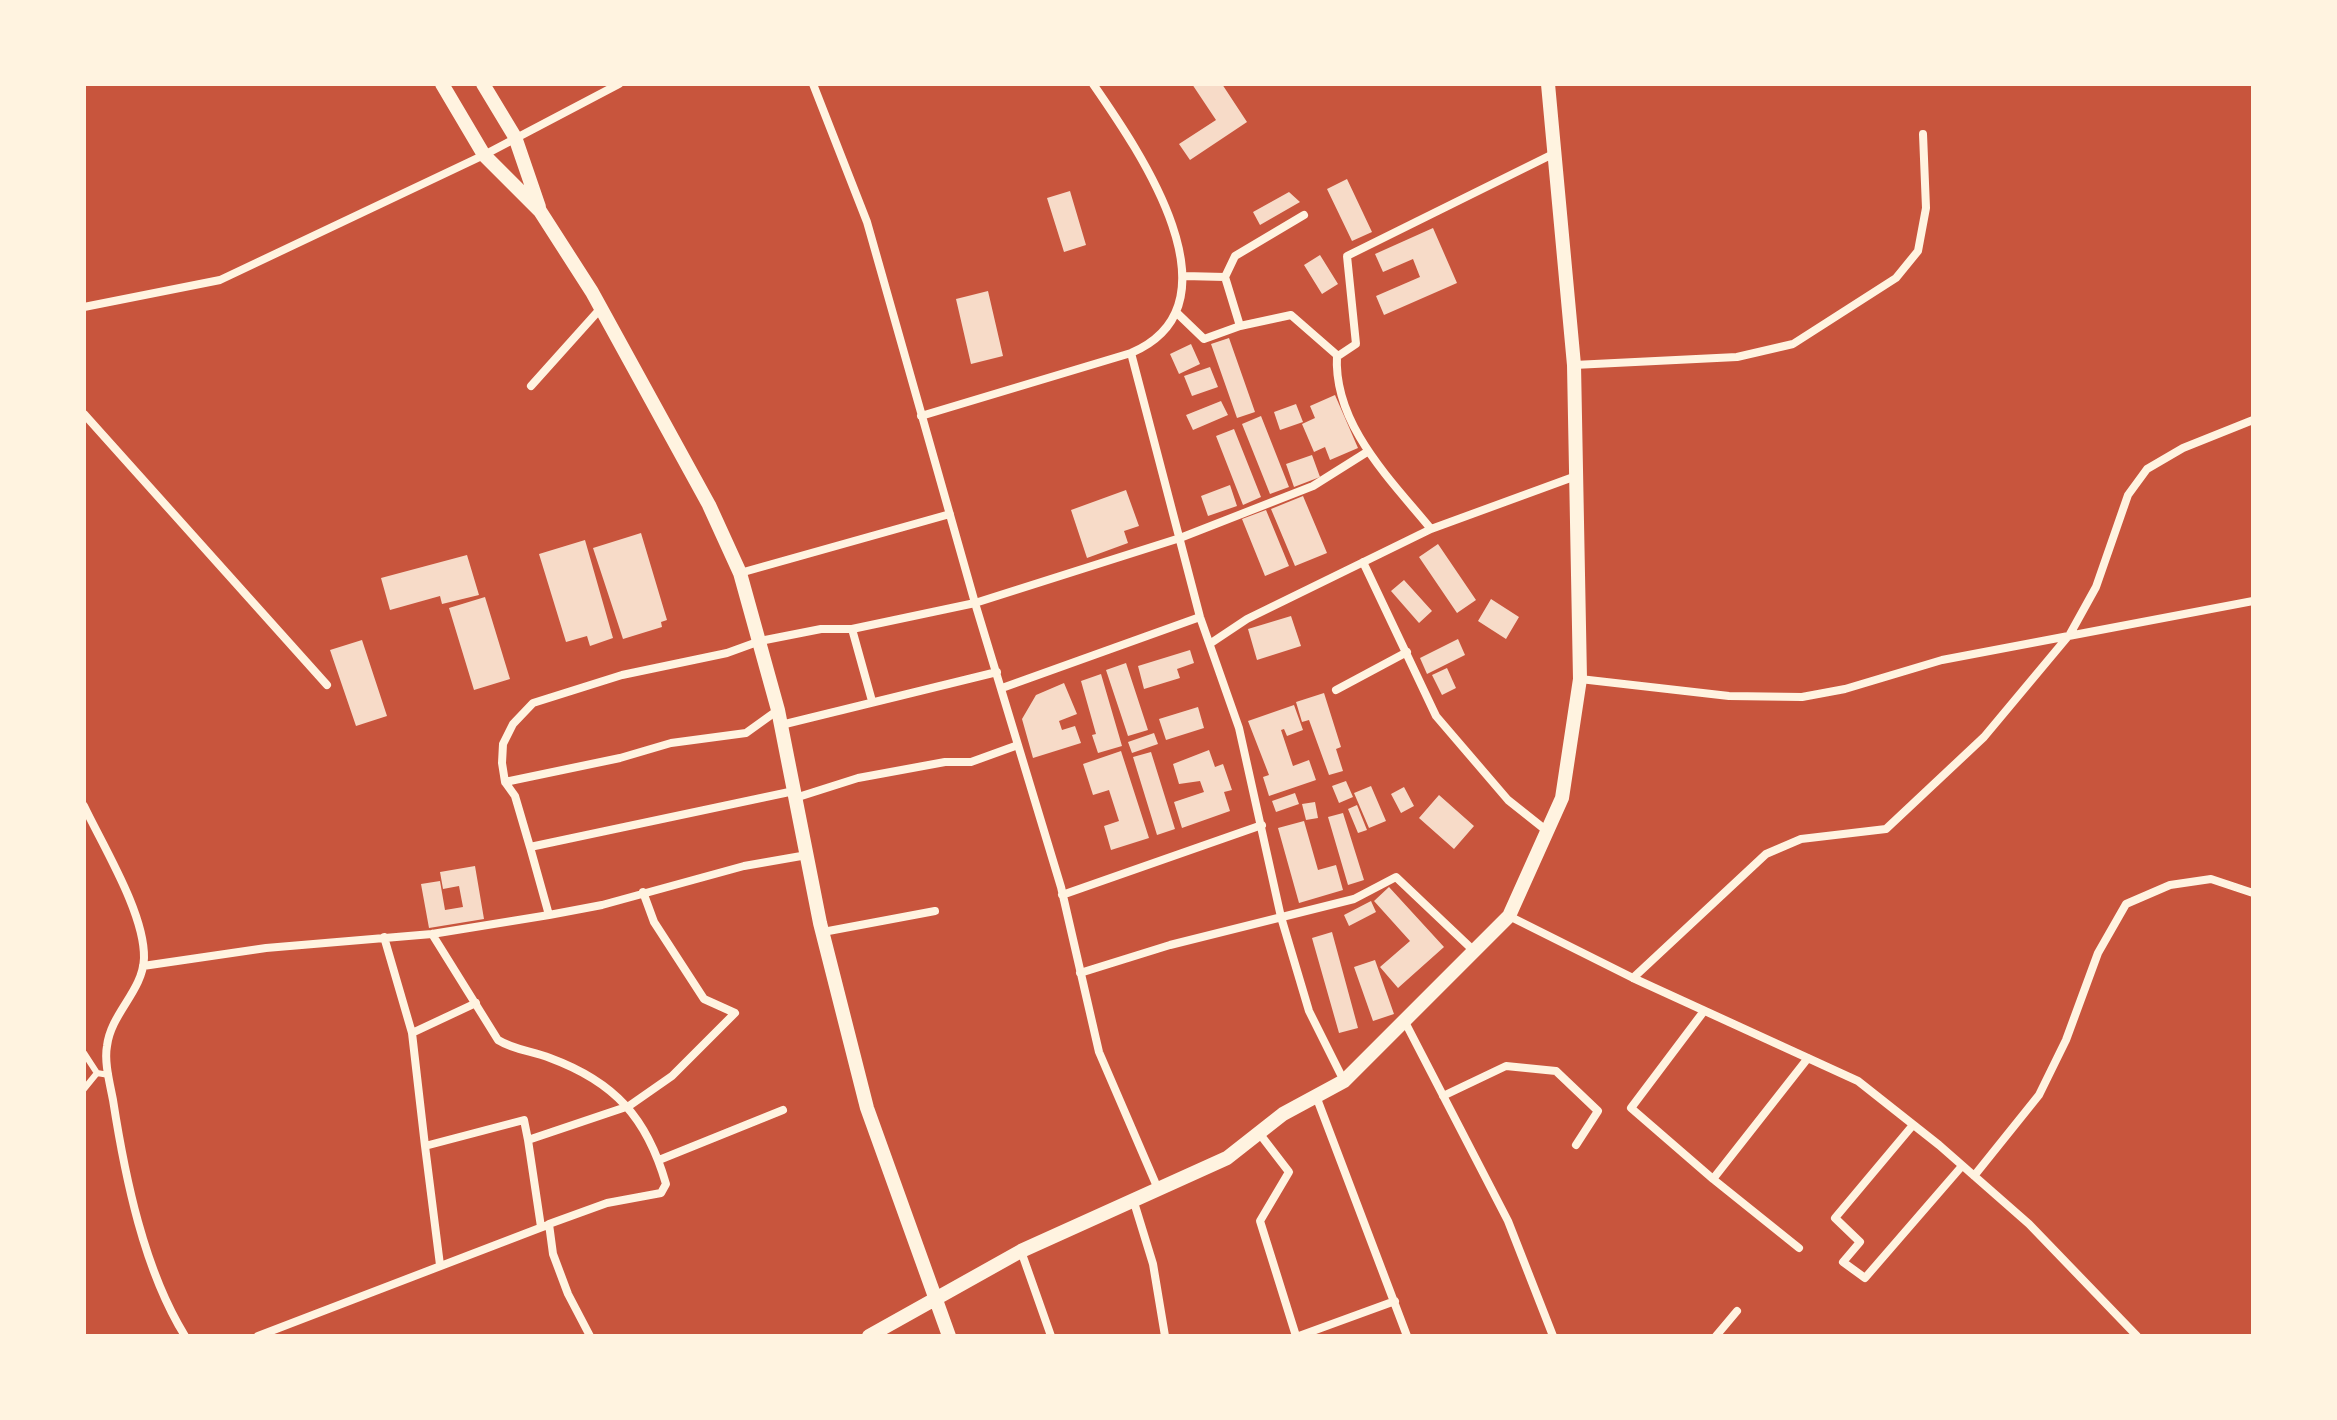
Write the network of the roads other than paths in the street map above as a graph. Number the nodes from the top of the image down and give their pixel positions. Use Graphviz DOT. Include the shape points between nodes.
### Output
graph roads {
  1 [pos="442,84"];
  2 [pos="483,84"];
  3 [pos="619,84"];
  4 [pos="813,84"];
  5 [pos="1093,84"];
  6 [pos="1548,84"];
  7 [pos="1923,134"];
  8 [pos="515,137"];
  9 [pos="1555,153"];
  10 [pos="484,155"];
  11 [pos="540,211"];
  12 [pos="1304,215"];
  13 [pos="1184,276"];
  14 [pos="1225,277"];
  15 [pos="84,307"];
  16 [pos="601,308"];
  17 [pos="1177,313"];
  18 [pos="1240,326"];
  19 [pos="1131,353"];
  20 [pos="1337,355"];
  21 [pos="1574,365"];
  22 [pos="531,386"];
  23 [pos="84,414"];
  24 [pos="921,416"];
  25 [pos="2253,420"];
  26 [pos="1367,452"];
  27 [pos="1576,476"];
  28 [pos="950,514"];
  29 [pos="1431,529"];
  30 [pos="1180,538"];
  31 [pos="1363,562"];
  32 [pos="740,573"];
  33 [pos="2253,601"];
  34 [pos="975,603"];
  35 [pos="1200,617"];
  36 [pos="852,629"];
  37 [pos="2070,634"];
  38 [pos="760,641"];
  39 [pos="1211,643"];
  40 [pos="1407,652"];
  41 [pos="997,672"];
  42 [pos="1580,679"];
  43 [pos="327,685"];
  44 [pos="1002,688"];
  45 [pos="1336,690"];
  46 [pos="872,701"];
  47 [pos="779,717"];
  48 [pos="1018,745"];
  49 [pos="505,782"];
  50 [pos="795,794"];
  51 [pos="84,806"];
  52 [pos="1262,825"];
  53 [pos="1547,831"];
  54 [pos="530,847"];
  55 [pos="807,855"];
  56 [pos="643,892"];
  57 [pos="2253,893"];
  58 [pos="1062,895"];
  59 [pos="935,911"];
  60 [pos="549,915"];
  61 [pos="1509,916"];
  62 [pos="1281,917"];
  63 [pos="823,932"];
  64 [pos="432,934"];
  65 [pos="384,937"];
  66 [pos="1473,950"];
  67 [pos="143,966"];
  68 [pos="1080,973"];
  69 [pos="1633,978"];
  70 [pos="476,1003"];
  71 [pos="1704,1011"];
  72 [pos="1405,1022"];
  73 [pos="412,1033"];
  74 [pos="84,1053"];
  75 [pos="1808,1058"];
  76 [pos="97,1073"];
  77 [pos="109,1075"];
  78 [pos="1344,1081"];
  79 [pos="84,1089"];
  80 [pos="1316,1096"];
  81 [pos="1443,1096"];
  82 [pos="629,1106"];
  83 [pos="783,1110"];
  84 [pos="1913,1125"];
  85 [pos="1259,1133"];
  86 [pos="528,1140"];
  87 [pos="1576,1145"];
  88 [pos="425,1146"];
  89 [pos="659,1160"];
  90 [pos="1962,1166"];
  91 [pos="1974,1176"];
  92 [pos="1713,1179"];
  93 [pos="1158,1189"];
  94 [pos="1133,1199"];
  95 [pos="545,1226"];
  96 [pos="1799,1248"];
  97 [pos="1021,1251"];
  98 [pos="440,1265"];
  99 [pos="937,1301"];
  100 [pos="1395,1301"];
  101 [pos="1737,1311"];
  102 [pos="185,1336"];
  103 [pos="258,1336"];
  104 [pos="590,1336"];
  105 [pos="869,1336"];
  106 [pos="949,1336"];
  107 [pos="1051,1336"];
  108 [pos="1165,1336"];
  109 [pos="1297,1336"];
  110 [pos="1407,1336"];
  111 [pos="1553,1336"];
  112 [pos="1716,1336"];
  113 [pos="2137,1336"];
  1 -- 10 [label="street"];
  2 -- 8 [label="street"];
  3 -- 8 [label="street"];
  4 -- 24 [label="street" via="867,222"];
  5 -- 13 [label="street" via="1135,145 1166,204"];
  6 -- 9 [label="street"];
  7 -- 21 [label="street" via="1926,208 1918,251 1885,286 1793,344 1737,357"];
  8 -- 10 [label="street"];
  8 -- 11 [label="street"];
  9 -- 20 [label="street" via="1347,256 1356,344"];
  9 -- 21 [label="street"];
  10 -- 11 [label="street"];
  10 -- 15 [label="street" via="220,280"];
  11 -- 16 [label="street"];
  12 -- 14 [label="street" via="1235,256"];
  13 -- 14 [label="street"];
  13 -- 17 [label="street"];
  14 -- 18 [label="street"];
  16 -- 22 [label="street"];
  16 -- 32 [label="street" via="709,505"];
  17 -- 18 [label="street" via="1204,339"];
  17 -- 19 [label="street" via="1155,343"];
  18 -- 20 [label="street" via="1291,315"];
  19 -- 24 [label="street"];
  19 -- 30 [label="street"];
  20 -- 26 [label="street" via="1335,384"];
  21 -- 27 [label="street"];
  23 -- 43 [label="street"];
  24 -- 28 [label="street"];
  25 -- 37 [label="street" via="2147,469 2128,495 2096,587"];
  26 -- 29 [label="street"];
  26 -- 30 [label="street" via="1313,486"];
  27 -- 29 [label="street"];
  27 -- 42 [label="street"];
  28 -- 32 [label="street"];
  28 -- 34 [label="street"];
  29 -- 31 [label="street"];
  30 -- 34 [label="street"];
  30 -- 35 [label="street"];
  31 -- 39 [label="street" via="1247,619"];
  31 -- 40 [label="street"];
  32 -- 38 [label="street"];
  33 -- 37 [label="street"];
  34 -- 36 [label="street"];
  34 -- 41 [label="street"];
  35 -- 39 [label="street"];
  35 -- 44 [label="street"];
  36 -- 38 [label="street" via="821,629"];
  36 -- 46 [label="street"];
  37 -- 42 [label="street" via="1802,697 1729,696"];
  37 -- 69 [label="street" via="1984,737 1886,829 1801,839 1766,854"];
  38 -- 47 [label="street"];
  38 -- 49 [label="street" via="533,703 503,744"];
  39 -- 52 [label="street" via="1239,728"];
  40 -- 45 [label="street"];
  40 -- 53 [label="street" via="1436,716 1508,800"];
  41 -- 44 [label="street"];
  41 -- 46 [label="street"];
  42 -- 53 [label="street" via="1562,798"];
  44 -- 48 [label="street"];
  46 -- 47 [label="street"];
  47 -- 49 [label="street" via="746,733 671,743"];
  47 -- 50 [label="street"];
  48 -- 50 [label="street" via="971,762 945,762"];
  48 -- 58 [label="street"];
  49 -- 54 [label="street" via="515,796"];
  50 -- 54 [label="street"];
  50 -- 55 [label="street"];
  51 -- 67 [label="street" via="135,916"];
  52 -- 58 [label="street"];
  52 -- 62 [label="street"];
  53 -- 61 [label="street"];
  54 -- 60 [label="street"];
  55 -- 56 [label="street"];
  55 -- 63 [label="street"];
  56 -- 60 [label="street"];
  56 -- 82 [label="street" via="654,922 704,999 735,1013 672,1076"];
  57 -- 91 [label="street" via="2211,879 2170,885 2126,904 2098,953 2039,1095"];
  58 -- 68 [label="street"];
  59 -- 63 [label="street"];
  60 -- 64 [label="street"];
  61 -- 66 [label="street"];
  61 -- 69 [label="street"];
  62 -- 66 [label="street" via="1354,899 1396,877"];
  62 -- 68 [label="street"];
  62 -- 78 [label="street" via="1309,1011"];
  63 -- 99 [label="street" via="867,1108"];
  64 -- 65 [label="street"];
  64 -- 70 [label="street"];
  65 -- 67 [label="street"];
  65 -- 73 [label="street"];
  66 -- 72 [label="street"];
  67 -- 77 [label="street" via="107,1045"];
  68 -- 93 [label="street" via="1099,1052"];
  69 -- 71 [label="street"];
  70 -- 73 [label="street"];
  70 -- 82 [label="street" via="498,1040 565,1064 617,1093"];
  71 -- 75 [label="street"];
  71 -- 92 [label="street" via="1631,1108"];
  72 -- 78 [label="street"];
  72 -- 81 [label="street"];
  73 -- 88 [label="street"];
  74 -- 76 [label="lane"];
  75 -- 84 [label="street" via="1858,1081"];
  75 -- 92 [label="street"];
  76 -- 77 [label="lane"];
  76 -- 79 [label="lane"];
  77 -- 102 [label="street" via="123,1168 167,1307"];
  78 -- 80 [label="street"];
  80 -- 85 [label="street"];
  80 -- 100 [label="street"];
  81 -- 87 [label="street" via="1506,1066 1556,1071 1598,1111"];
  81 -- 111 [label="street" via="1508,1221"];
  82 -- 86 [label="street"];
  82 -- 89 [label="street"];
  83 -- 89 [label="street"];
  84 -- 90 [label="street"];
  84 -- 90 [label="street" via="1835,1218 1860,1242 1843,1262 1865,1278"];
  85 -- 93 [label="street" via="1227,1158"];
  85 -- 109 [label="street" via="1289,1172 1260,1221"];
  86 -- 88 [label="street" via="524,1120"];
  86 -- 95 [label="street"];
  88 -- 98 [label="street"];
  89 -- 95 [label="street" via="666,1184 661,1193 607,1203"];
  90 -- 91 [label="street"];
  91 -- 113 [label="street" via="2029,1224"];
  92 -- 96 [label="street"];
  93 -- 94 [label="street"];
  94 -- 97 [label="street"];
  94 -- 108 [label="street" via="1153,1264"];
  95 -- 98 [label="street"];
  95 -- 104 [label="street"];
  97 -- 99 [label="street"];
  97 -- 107 [label="street"];
  98 -- 103 [label="street"];
  99 -- 105 [label="street"];
  99 -- 106 [label="street"];
  100 -- 109 [label="street"];
  100 -- 110 [label="street"];
  101 -- 112 [label="street"];
}
